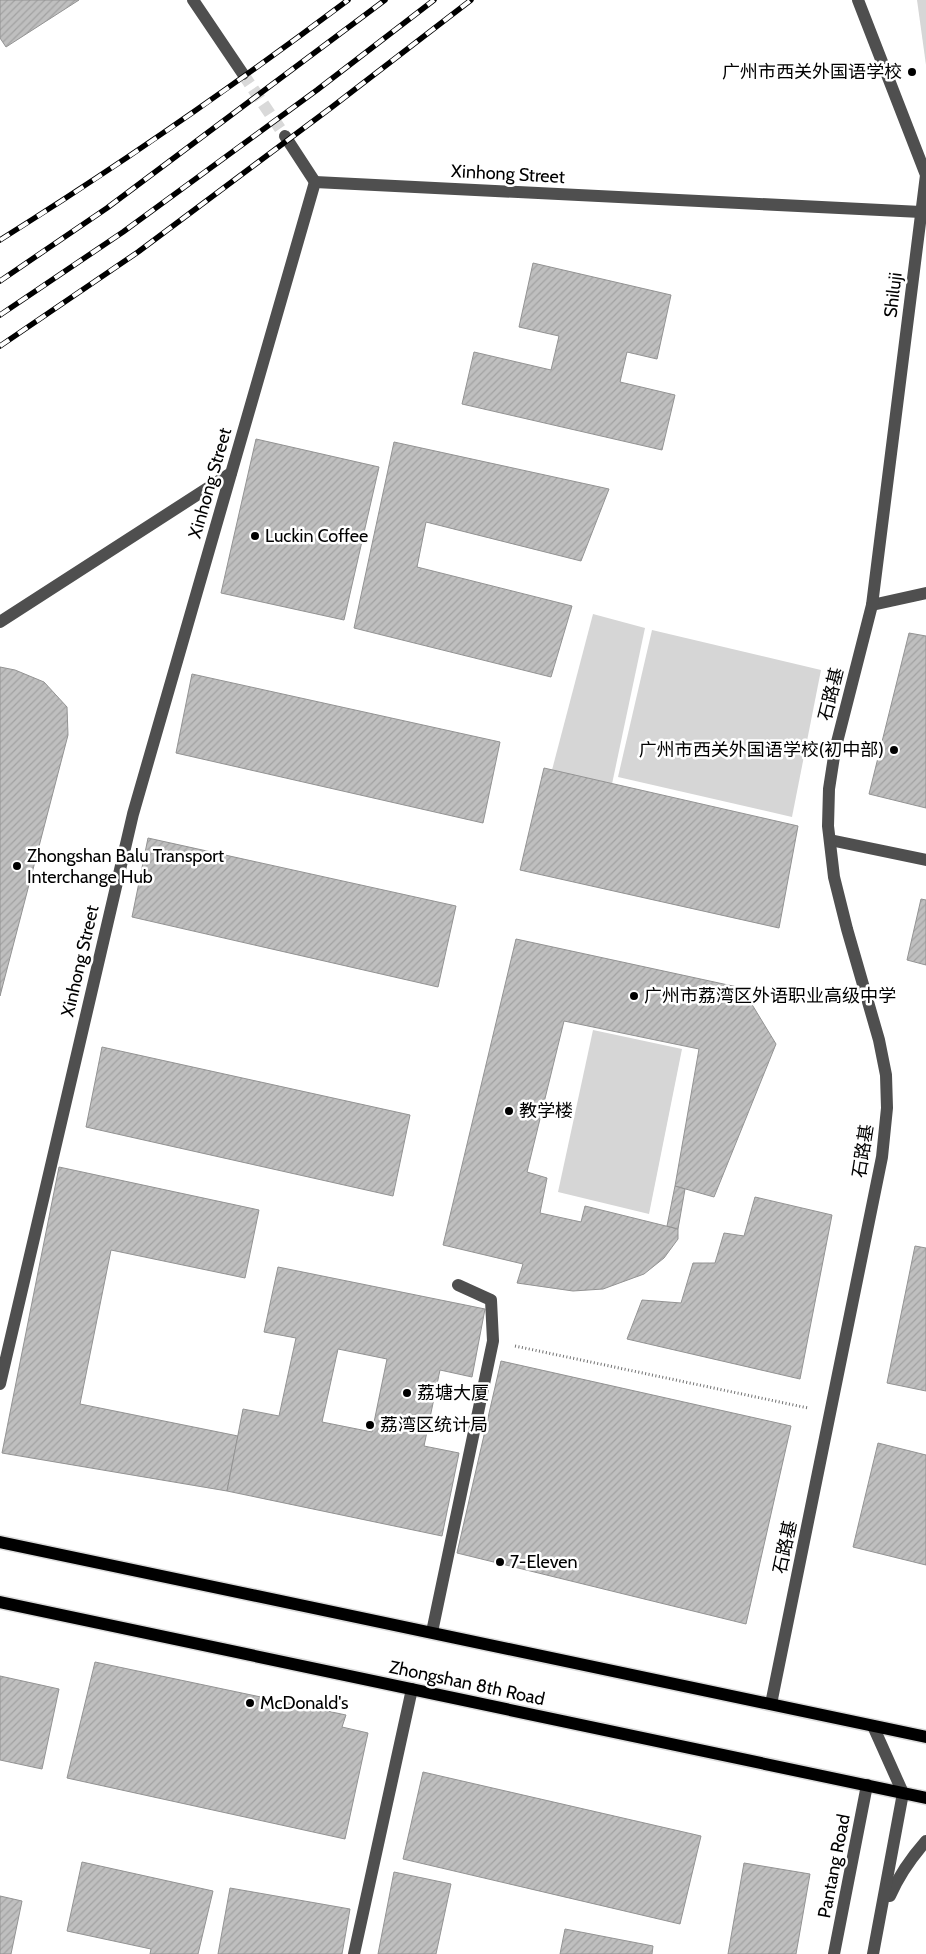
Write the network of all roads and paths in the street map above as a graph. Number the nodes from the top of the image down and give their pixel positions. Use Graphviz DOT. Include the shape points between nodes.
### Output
graph roads {
  1 [pos="193,0"];
  2 [pos="858,0"];
  3 [pos="243,74"];
  4 [pos="285,136"];
  5 [pos="315,182"];
  6 [pos="921,212"];
  7 [pos="231,473"];
  8 [pos="926,593"];
  9 [pos="872,605"];
  10 [pos="0,622"];
  11 [pos="830,840"];
  12 [pos="926,860"];
  13 [pos="458,1285"];
  14 [pos="0,1326"];
  15 [pos="13,1329"];
  16 [pos="493,1341"];
  17 [pos="0,1384"];
  18 [pos="830,1413"];
  19 [pos="0,1542"];
  20 [pos="0,1602"];
  21 [pos="432,1632"];
  22 [pos="412,1689"];
  23 [pos="771,1704"];
  24 [pos="874,1726"];
  25 [pos="926,1737"];
  26 [pos="867,1786"];
  27 [pos="903,1793"];
  28 [pos="926,1798"];
  29 [pos="926,1841"];
  30 [pos="880,1922"];
  31 [pos="354,1954"];
  32 [pos="834,1954"];
  33 [pos="873,1954"];
  1 -- 3 [label="street"];
  2 -- 6 [label="street, Shiluji" via="926,175"];
  4 -- 5 [label="street"];
  5 -- 6 [label="street, Xinhong Street"];
  5 -- 7 [label="street, Xinhong Street"];
  6 -- 9 [label="street, Shiluji"];
  7 -- 10 [label="street"];
  7 -- 15 [label="street, Xinhong Street" via="133,814"];
  8 -- 9 [label="street"];
  9 -- 11 [label="street, 石路基" via="835,750 829,789"];
  11 -- 12 [label="street"];
  11 -- 18 [label="street, 石路基" via="834,877 880,1040 887,1108 882,1158"];
  13 -- 16 [label="street" via="492,1300"];
  14 -- 15 [label="street"];
  15 -- 17 [label="street, Xinhong Street"];
  16 -- 18 [label="path"];
  16 -- 21 [label="street"];
  18 -- 23 [label="street, 石路基"];
  19 -- 21 [label="main road"];
  20 -- 22 [label="main road, Zhongshan 8th Road"];
  21 -- 23 [label="main road"];
  22 -- 26 [label="main road, Zhongshan 8th Road"];
  22 -- 31 [label="street"];
  23 -- 24 [label="main road"];
  24 -- 25 [label="main road"];
  24 -- 27 [label="street"];
  26 -- 27 [label="main road, Zhongshan 8th Road"];
  26 -- 32 [label="street, Pantang Road"];
  27 -- 28 [label="main road, Zhongshan 8th Road"];
  27 -- 30 [label="street"];
  29 -- 30 [label="street" via="898,1878"];
  30 -- 33 [label="street"];
}
